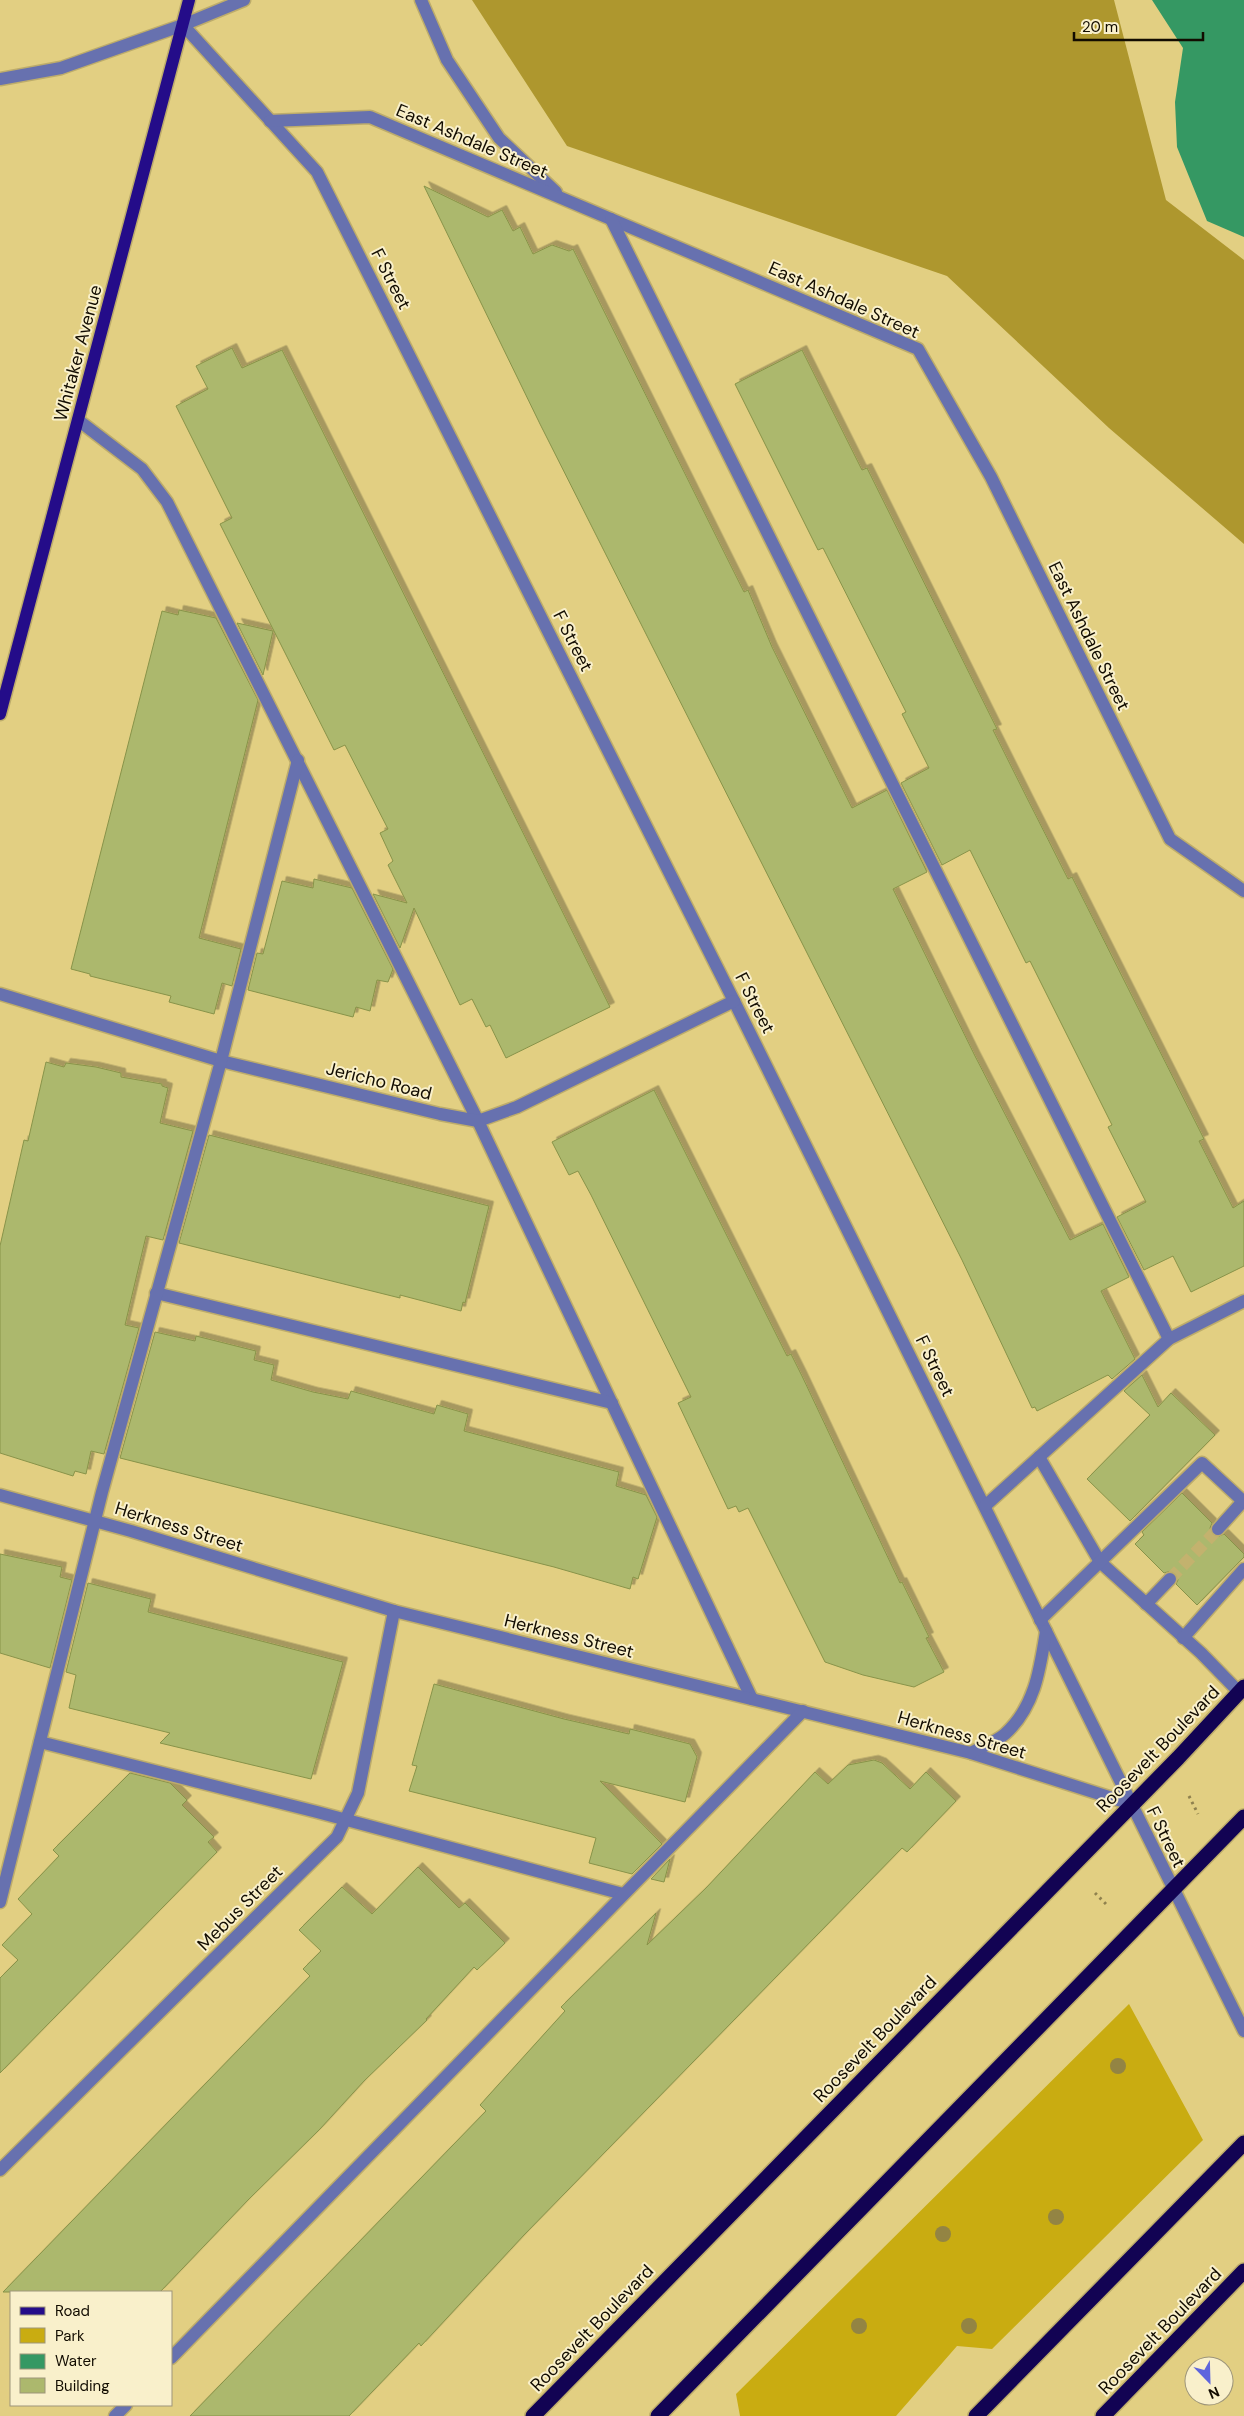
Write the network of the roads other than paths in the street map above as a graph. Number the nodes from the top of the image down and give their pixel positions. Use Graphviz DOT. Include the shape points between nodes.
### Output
graph roads {
  1 [pos="189,0"];
  2 [pos="244,0"];
  3 [pos="420,0"];
  4 [pos="182,25"];
  5 [pos="0,79"];
  6 [pos="270,121"];
  7 [pos="564,199"];
  8 [pos="611,219"];
  9 [pos="78,420"];
  10 [pos="0,714"];
  11 [pos="298,760"];
  12 [pos="1244,891"];
  13 [pos="0,994"];
  14 [pos="734,1001"];
  15 [pos="220,1061"];
  16 [pos="478,1121"];
  17 [pos="156,1293"];
  18 [pos="1244,1302"];
  19 [pos="1169,1339"];
  20 [pos="612,1404"];
  21 [pos="1039,1457"];
  22 [pos="0,1495"];
  23 [pos="1243,1502"];
  24 [pos="985,1506"];
  25 [pos="95,1520"];
  26 [pos="1218,1529"];
  27 [pos="1100,1562"];
  28 [pos="1244,1569"];
  29 [pos="1170,1579"];
  30 [pos="1146,1604"];
  31 [pos="394,1610"];
  32 [pos="1043,1626"];
  33 [pos="1183,1638"];
  34 [pos="1242,1690"];
  35 [pos="752,1699"];
  36 [pos="803,1711"];
  37 [pos="40,1742"];
  38 [pos="971,1753"];
  39 [pos="1130,1804"];
  40 [pos="1244,1817"];
  41 [pos="345,1819"];
  42 [pos="1173,1890"];
  43 [pos="623,1894"];
  44 [pos="0,1902"];
  45 [pos="1244,2031"];
  46 [pos="1244,2143"];
  47 [pos="0,2170"];
  48 [pos="1244,2272"];
  49 [pos="172,2357"];
  50 [pos="125,2406"];
  51 [pos="115,2416"];
  52 [pos="533,2416"];
  53 [pos="658,2416"];
  54 [pos="976,2416"];
  55 [pos="1103,2416"];
  1 -- 4 [label="main road, Whitaker Avenue"];
  2 -- 4 [label="street"];
  3 -- 7 [label="street" via="447,60 499,138"];
  4 -- 5 [label="street" via="61,68"];
  4 -- 6 [label="street, F Street"];
  4 -- 9 [label="main road, Whitaker Avenue"];
  6 -- 7 [label="street, East Ashdale Street" via="370,117"];
  6 -- 14 [label="street, F Street" via="317,172"];
  7 -- 8 [label="street, East Ashdale Street"];
  8 -- 12 [label="street, East Ashdale Street" via="918,349 991,477 1170,839"];
  8 -- 19 [label="street"];
  9 -- 10 [label="main road, Whitaker Avenue"];
  9 -- 11 [label="street" via="142,469 167,502"];
  11 -- 15 [label="street"];
  11 -- 16 [label="street"];
  13 -- 15 [label="street, Jericho Road"];
  14 -- 16 [label="street" via="517,1107"];
  14 -- 24 [label="street, F Street"];
  15 -- 16 [label="street, Jericho Road"];
  15 -- 17 [label="street"];
  16 -- 20 [label="street"];
  17 -- 20 [label="street"];
  17 -- 25 [label="street"];
  18 -- 19 [label="street"];
  19 -- 21 [label="street"];
  20 -- 35 [label="street"];
  21 -- 24 [label="street"];
  21 -- 27 [label="street"];
  22 -- 25 [label="street, Herkness Street"];
  23 -- 26 [label="street"];
  23 -- 27 [label="street" via="1202,1463"];
  24 -- 32 [label="street, F Street"];
  25 -- 31 [label="street, Herkness Street"];
  25 -- 37 [label="street"];
  27 -- 30 [label="street"];
  27 -- 32 [label="street"];
  28 -- 33 [label="street"];
  29 -- 30 [label="street"];
  30 -- 33 [label="street"];
  31 -- 35 [label="street, Herkness Street"];
  31 -- 41 [label="street, Mebus Street" via="358,1793"];
  32 -- 38 [label="street" via="1039,1679 1025,1709 1004,1734"];
  32 -- 39 [label="street, F Street"];
  33 -- 34 [label="street"];
  34 -- 39 [label="highway, Roosevelt Boulevard"];
  35 -- 36 [label="street, Herkness Street"];
  36 -- 38 [label="street, Herkness Street"];
  36 -- 43 [label="street"];
  37 -- 41 [label="street"];
  37 -- 44 [label="street"];
  38 -- 39 [label="street, Herkness Street"];
  39 -- 42 [label="street, F Street"];
  39 -- 52 [label="highway, Roosevelt Boulevard"];
  40 -- 42 [label="highway"];
  41 -- 43 [label="street"];
  41 -- 47 [label="street, Mebus Street" via="337,1837"];
  42 -- 45 [label="street, F Street"];
  42 -- 53 [label="highway"];
  43 -- 49 [label="street"];
  46 -- 54 [label="highway"];
  48 -- 55 [label="highway, Roosevelt Boulevard"];
  50 -- 51 [label="street"];
}
